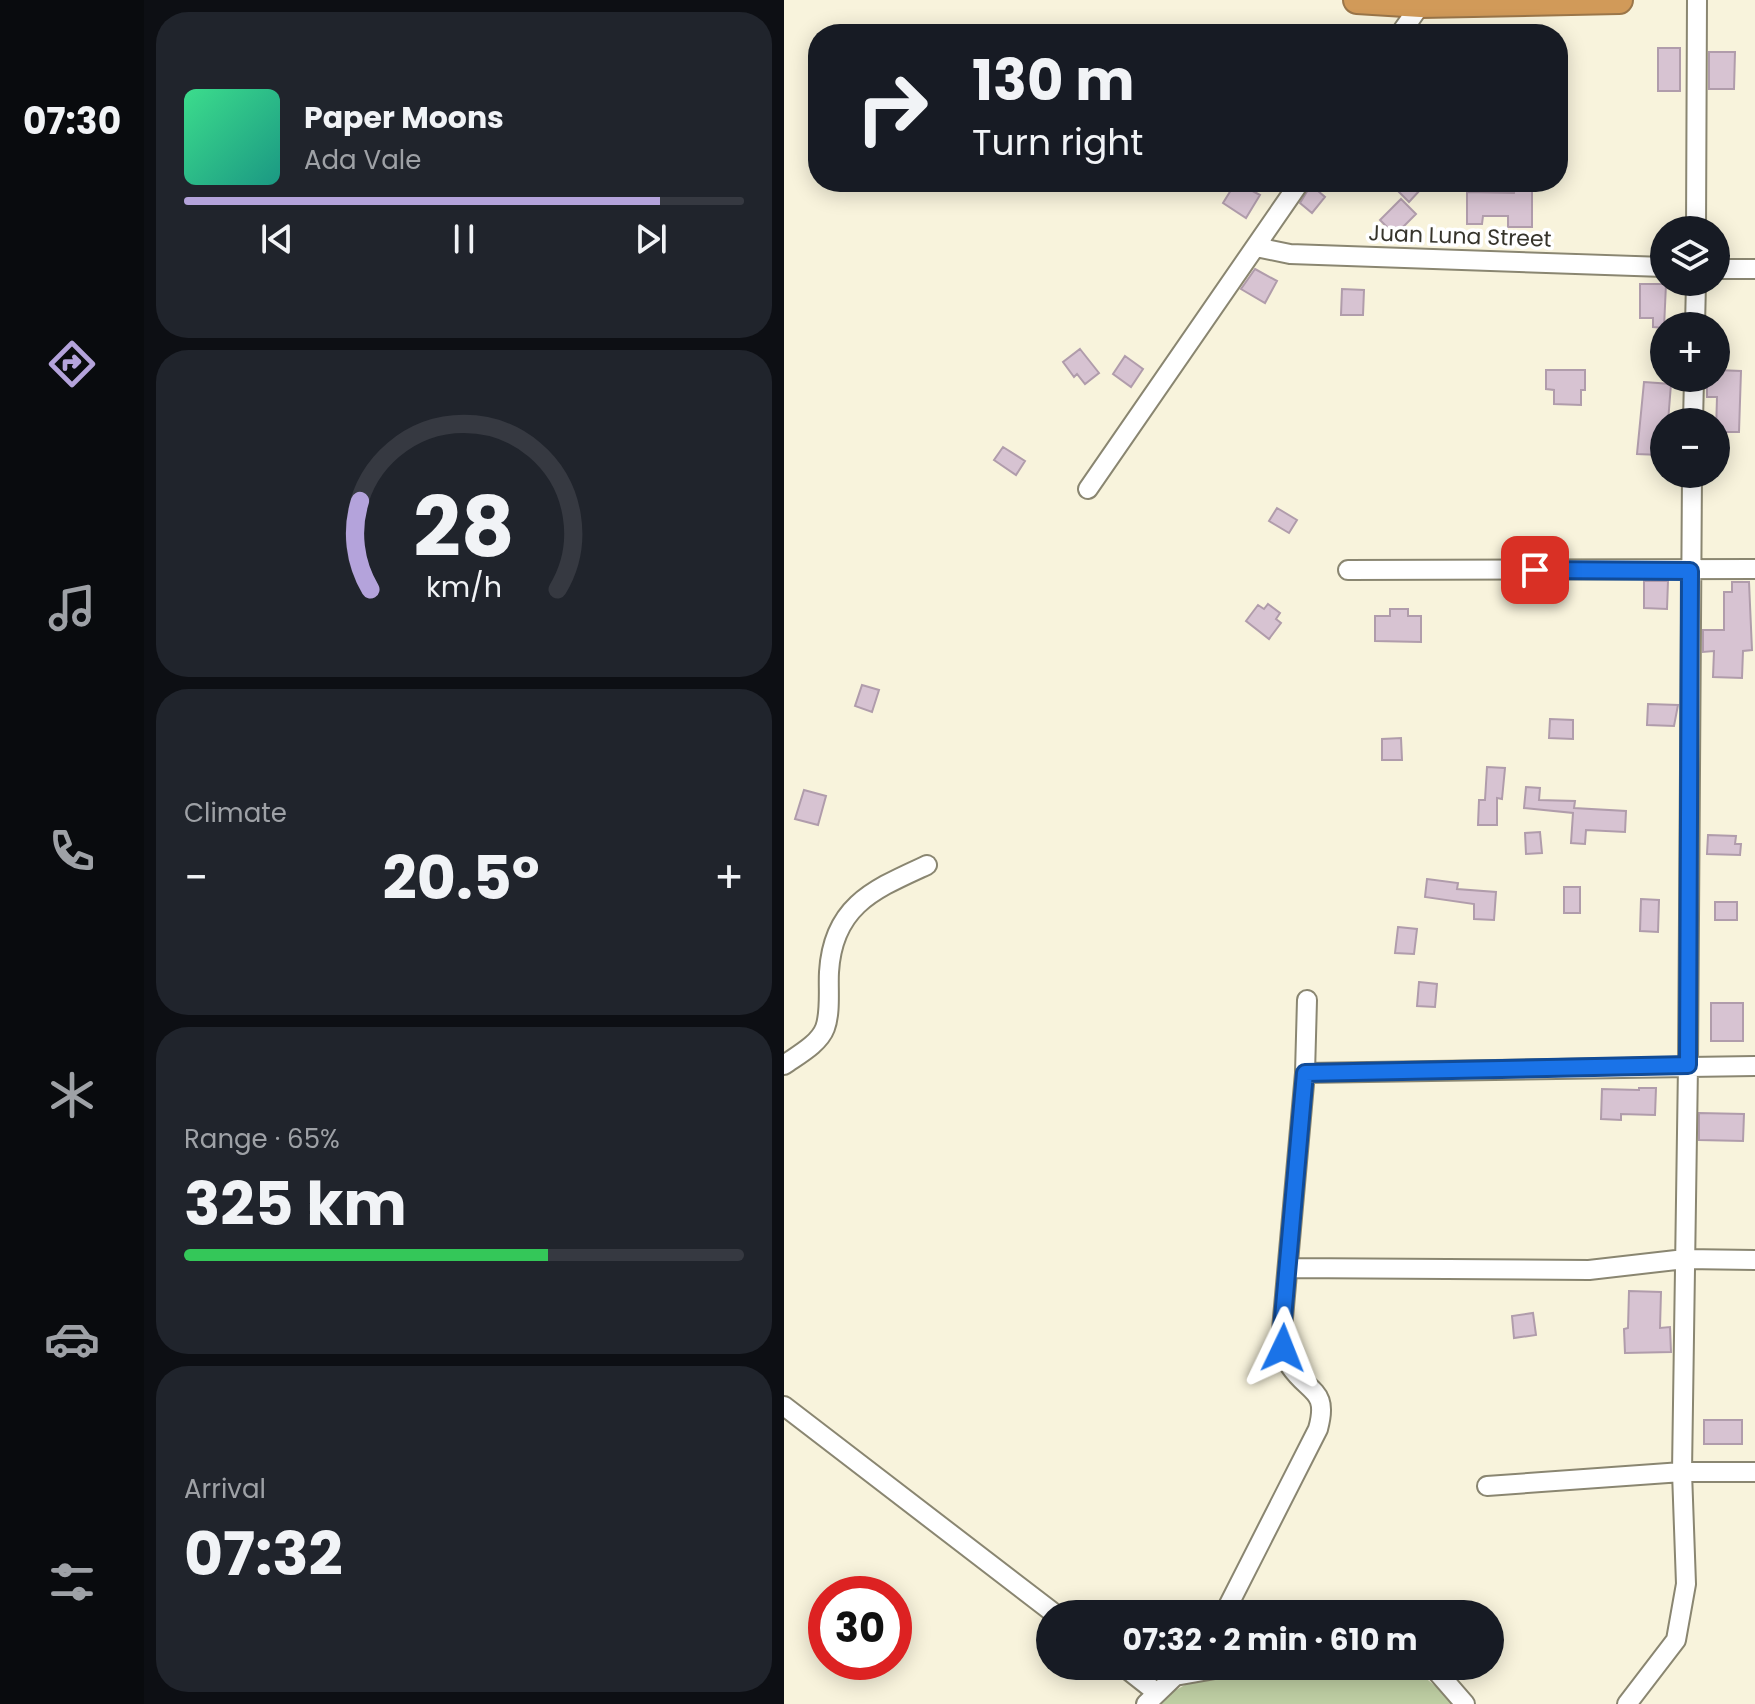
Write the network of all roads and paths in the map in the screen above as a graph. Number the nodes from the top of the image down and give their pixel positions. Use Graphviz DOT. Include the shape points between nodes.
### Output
graph roads {
  1 [pos="1357,0"];
  2 [pos="1619,0"];
  3 [pos="1697,0"];
  4 [pos="1421,4"];
  5 [pos="1407,24"];
  6 [pos="1293,192"];
  7 [pos="1696,216"];
  8 [pos="1256,247"];
  9 [pos="1650,267"];
  10 [pos="1730,269"];
  11 [pos="1755,269"];
  12 [pos="1692,488"];
  13 [pos="1088,489"];
  14 [pos="1755,569"];
  15 [pos="1348,570"];
  16 [pos="1690,571"];
  17 [pos="927,865"];
  18 [pos="1307,1000"];
  19 [pos="784,1065"];
  20 [pos="1688,1065"];
  21 [pos="1755,1066"];
  22 [pos="1305,1073"];
  23 [pos="1685,1259"];
  24 [pos="1755,1260"];
  25 [pos="1289,1268"];
  26 [pos="784,1406"];
  27 [pos="1682,1472"];
  28 [pos="1755,1472"];
  29 [pos="1487,1486"];
  30 [pos="1037,1600"];
  31 [pos="1231,1600"];
  32 [pos="1135,1680"];
  33 [pos="1171,1680"];
  34 [pos="1444,1680"];
  35 [pos="1151,1698"];
  36 [pos="1465,1704"];
  37 [pos="1627,1704"];
  1 -- 4 [label="highway"];
  2 -- 4 [label="highway"];
  3 -- 7 [label="street"];
  4 -- 5 [label="street"];
  6 -- 8 [label="street"];
  8 -- 9 [label="street, Juan Luna Street" via="1290,254"];
  8 -- 13 [label="street"];
  10 -- 11 [label="street"];
  12 -- 16 [label="street"];
  14 -- 16 [label="street"];
  15 -- 16 [label="street"];
  16 -- 20 [label="street"];
  17 -- 19 [label="street" via="873,889 840,926 829,967 825,1027 815,1042"];
  18 -- 22 [label="street"];
  20 -- 21 [label="street"];
  20 -- 22 [label="street"];
  20 -- 23 [label="street"];
  22 -- 25 [label="street"];
  23 -- 24 [label="street"];
  23 -- 25 [label="street" via="1589,1270"];
  23 -- 27 [label="street"];
  25 -- 31 [label="street" via="1283,1348 1289,1364 1322,1401 1323,1412"];
  26 -- 30 [label="street"];
  27 -- 28 [label="street"];
  27 -- 29 [label="street"];
  27 -- 37 [label="street" via="1686,1584 1680,1625 1676,1640"];
  32 -- 35 [label="street"];
  33 -- 35 [label="street"];
  34 -- 36 [label="street"];
}
